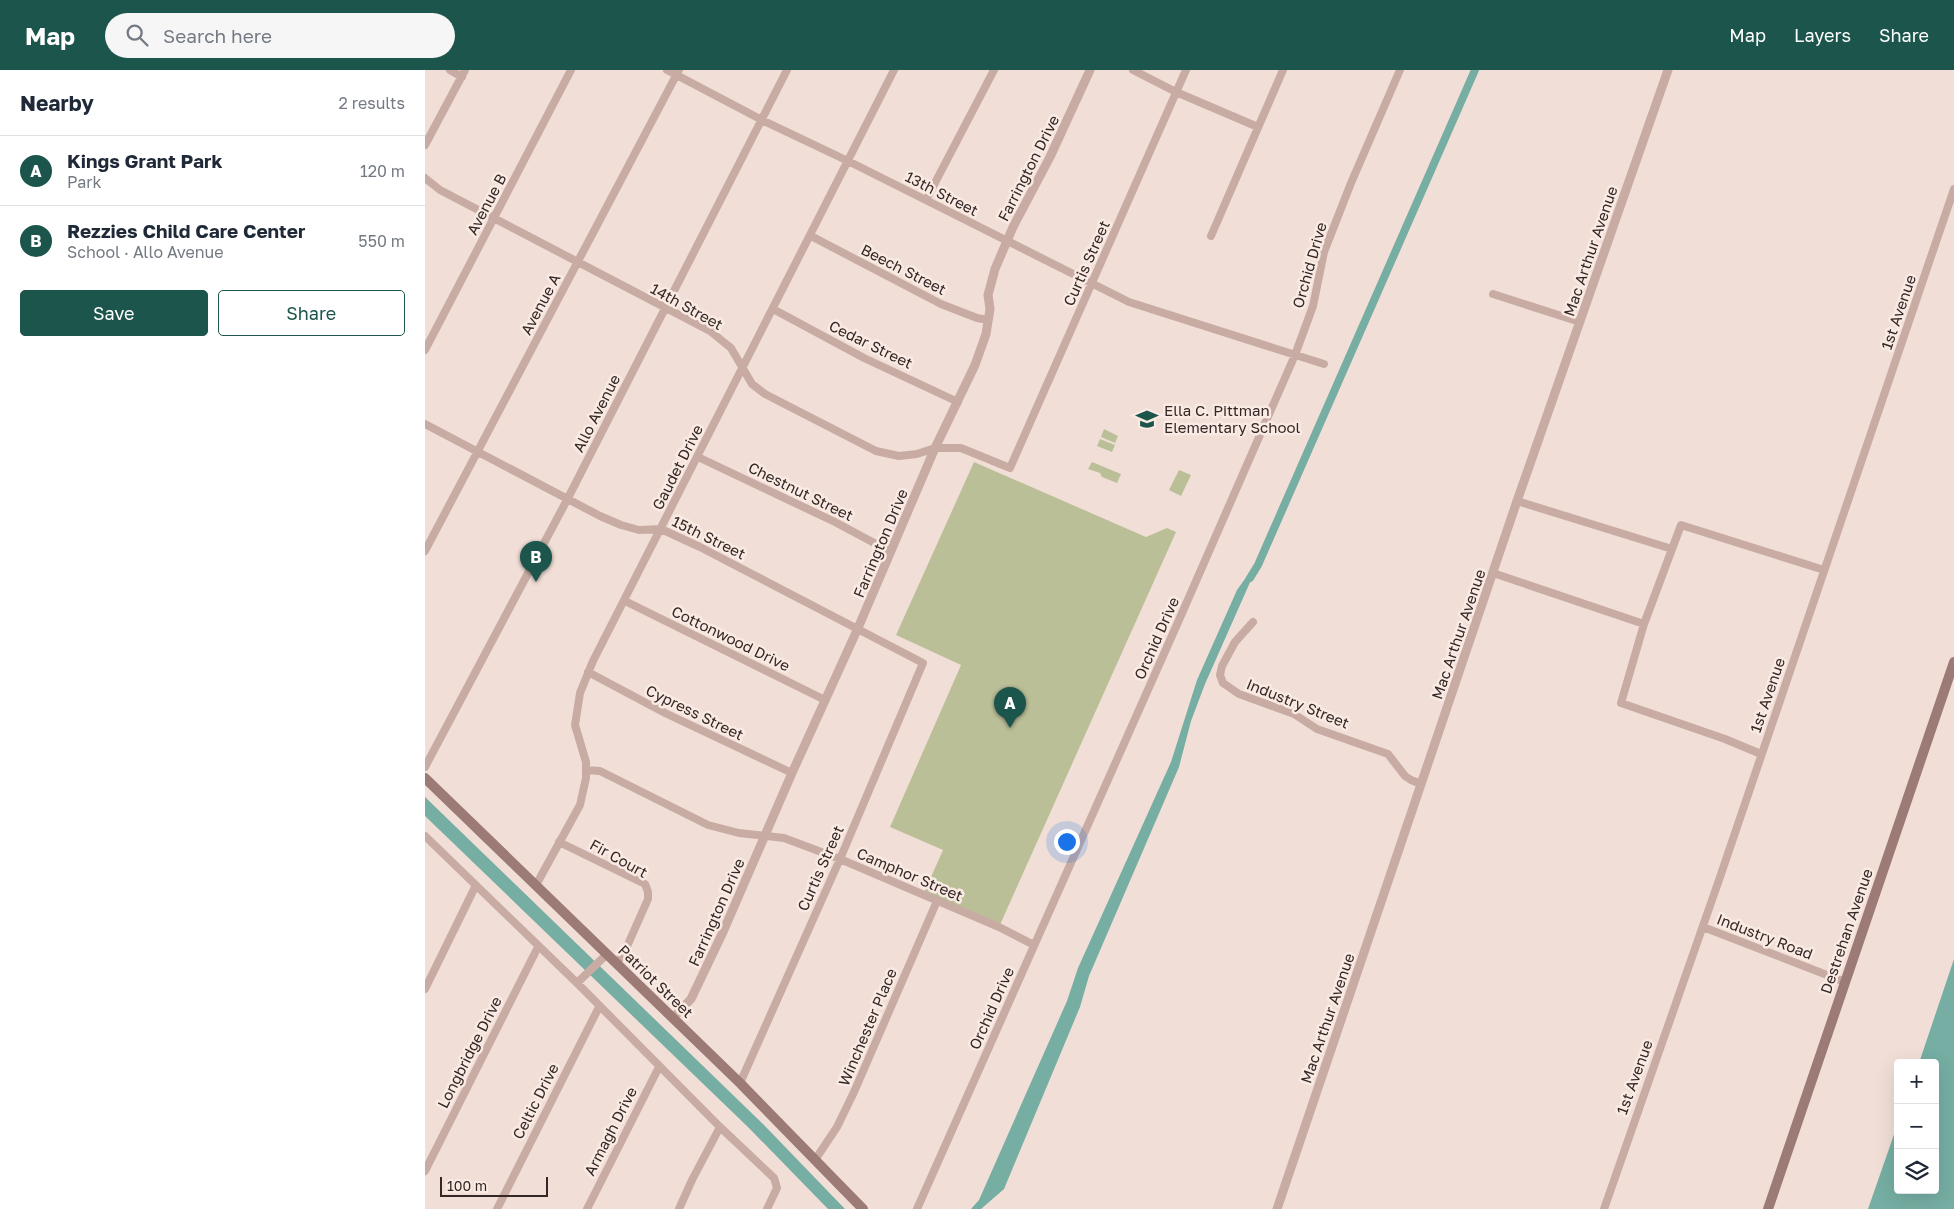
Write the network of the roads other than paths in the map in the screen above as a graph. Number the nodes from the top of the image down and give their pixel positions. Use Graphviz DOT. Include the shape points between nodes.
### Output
graph roads {
  1 [pos="450,70"];
  2 [pos="571,70"];
  3 [pos="667,70"];
  4 [pos="787,70"];
  5 [pos="894,70"];
  6 [pos="994,70"];
  7 [pos="1090,70"];
  8 [pos="1133,70"];
  9 [pos="1186,70"];
  10 [pos="1283,70"];
  11 [pos="1399,70"];
  12 [pos="1668,70"];
  13 [pos="677,72"];
  14 [pos="464,74"];
  15 [pos="1176,92"];
  16 [pos="762,120"];
  17 [pos="1258,127"];
  18 [pos="425,145"];
  19 [pos="849,161"];
  20 [pos="425,178"];
  21 [pos="1954,189"];
  22 [pos="926,200"];
  23 [pos="494,218"];
  24 [pos="811,236"];
  25 [pos="1211,236"];
  26 [pos="1007,241"];
  27 [pos="577,262"];
  28 [pos="1091,284"];
  29 [pos="1493,294"];
  30 [pos="665,310"];
  31 [pos="773,310"];
  32 [pos="988,320"];
  33 [pos="1580,322"];
  34 [pos="425,350"];
  35 [pos="1295,355"];
  36 [pos="1324,364"];
  37 [pos="743,366"];
  38 [pos="958,402"];
  39 [pos="425,424"];
  40 [pos="935,448"];
  41 [pos="478,452"];
  42 [pos="698,457"];
  43 [pos="1010,468"];
  44 [pos="568,498"];
  45 [pos="1517,501"];
  46 [pos="661,529"];
  47 [pos="1672,549"];
  48 [pos="425,551"];
  49 [pos="891,552"];
  50 [pos="1824,570"];
  51 [pos="1493,574"];
  52 [pos="625,601"];
  53 [pos="1253,622"];
  54 [pos="1644,624"];
  55 [pos="859,628"];
  56 [pos="1954,662"];
  57 [pos="923,663"];
  58 [pos="588,672"];
  59 [pos="825,700"];
  60 [pos="1761,754"];
  61 [pos="425,767"];
  62 [pos="586,770"];
  63 [pos="791,774"];
  64 [pos="425,778"];
  65 [pos="1421,784"];
  66 [pos="425,836"];
  67 [pos="765,836"];
  68 [pos="559,842"];
  69 [pos="840,859"];
  70 [pos="476,885"];
  71 [pos="536,886"];
  72 [pos="937,900"];
  73 [pos="1703,927"];
  74 [pos="1034,945"];
  75 [pos="538,947"];
  76 [pos="605,956"];
  77 [pos="617,963"];
  78 [pos="1845,982"];
  79 [pos="577,984"];
  80 [pos="425,989"];
  81 [pos="599,1006"];
  82 [pos="673,1018"];
  83 [pos="659,1066"];
  84 [pos="740,1083"];
  85 [pos="720,1128"];
  86 [pos="815,1160"];
  87 [pos="425,1171"];
  88 [pos="497,1209"];
  89 [pos="587,1209"];
  90 [pos="679,1209"];
  91 [pos="767,1209"];
  92 [pos="863,1209"];
  93 [pos="917,1209"];
  94 [pos="1277,1209"];
  95 [pos="1603,1209"];
  96 [pos="1767,1209"];
  1 -- 14 [label="street"];
  2 -- 23 [label="street, Avenue B"];
  3 -- 13 [label="street, 13th Street"];
  4 -- 16 [label="street, Allo Avenue"];
  5 -- 19 [label="street, Gaudet Drive"];
  6 -- 22 [label="street"];
  7 -- 26 [label="street, Farrington Drive"];
  8 -- 15 [label="street"];
  9 -- 15 [label="street, Curtis Street"];
  10 -- 17 [label="street"];
  11 -- 35 [label="street, Orchid Drive" via="1324,252 1313,306"];
  12 -- 33 [label="street, Mac Arthur Avenue"];
  13 -- 16 [label="street, 13th Street"];
  13 -- 27 [label="street, Avenue A"];
  14 -- 18 [label="street"];
  15 -- 17 [label="street"];
  15 -- 28 [label="street, Curtis Street"];
  16 -- 19 [label="street, 13th Street"];
  16 -- 30 [label="street, Allo Avenue"];
  17 -- 25 [label="street"];
  19 -- 22 [label="street, 13th Street"];
  19 -- 24 [label="street, Gaudet Drive"];
  20 -- 23 [label="street, 14th Street" via="440,190"];
  21 -- 50 [label="street, 1st Avenue"];
  22 -- 26 [label="street, 13th Street"];
  23 -- 27 [label="street, 14th Street"];
  23 -- 34 [label="street, Avenue B"];
  24 -- 31 [label="street, Gaudet Drive"];
  24 -- 32 [label="street, Beech Street" via="941,304"];
  26 -- 28 [label="street, 13th Street"];
  26 -- 32 [label="street, Farrington Drive" via="988,295"];
  27 -- 30 [label="street, 14th Street"];
  27 -- 41 [label="street, Avenue A"];
  28 -- 35 [label="street, 13th Street" via="1172,317"];
  28 -- 43 [label="street, Curtis Street"];
  29 -- 33 [label="street"];
  30 -- 37 [label="street, 14th Street" via="710,332 731,348"];
  30 -- 44 [label="street, Allo Avenue"];
  31 -- 37 [label="street, Gaudet Drive"];
  31 -- 38 [label="street, Cedar Street"];
  32 -- 38 [label="street, Farrington Drive" via="975,365"];
  33 -- 45 [label="street, Mac Arthur Avenue"];
  35 -- 36 [label="street, 13th Street"];
  35 -- 74 [label="street, Orchid Drive"];
  37 -- 40 [label="street, 14th Street" via="752,384 765,394 875,452 899,456"];
  37 -- 42 [label="street, Gaudet Drive"];
  38 -- 40 [label="street, Farrington Drive"];
  39 -- 41 [label="street, 15th Street"];
  40 -- 43 [label="street, 14th Street" via="961,448"];
  40 -- 49 [label="street, Farrington Drive"];
  41 -- 44 [label="street, 15th Street"];
  41 -- 48 [label="street, Avenue A"];
  42 -- 46 [label="street, Gaudet Drive"];
  42 -- 49 [label="street, Chestnut Street"];
  44 -- 46 [label="street, 15th Street" via="621,525 639,530"];
  44 -- 61 [label="street, Allo Avenue"];
  45 -- 47 [label="street"];
  45 -- 51 [label="street, Mac Arthur Avenue"];
  46 -- 52 [label="street, Gaudet Drive"];
  46 -- 55 [label="street, 15th Street"];
  47 -- 50 [label="street" via="1681,525"];
  47 -- 54 [label="street"];
  49 -- 55 [label="street, Farrington Drive"];
  50 -- 60 [label="street, 1st Avenue"];
  51 -- 54 [label="street"];
  51 -- 65 [label="street, Mac Arthur Avenue"];
  52 -- 58 [label="street, Gaudet Drive"];
  52 -- 59 [label="street, Cottonwood Drive"];
  53 -- 65 [label="street, Industry Street" via="1235,642 1222,666 1220,675 1223,683 1239,694 1294,714 1317,729 1389,754 1405,776"];
  54 -- 60 [label="street" via="1621,703"];
  55 -- 57 [label="street, 15th Street"];
  55 -- 59 [label="street, Farrington Drive"];
  56 -- 78 [label="main road, Destrehan Avenue"];
  57 -- 69 [label="street, Curtis Street"];
  58 -- 62 [label="street, Gaudet Drive" via="580,693 575,725"];
  58 -- 63 [label="street, Cypress Street"];
  59 -- 63 [label="street, Farrington Drive"];
  60 -- 73 [label="street, 1st Avenue"];
  62 -- 67 [label="street, Camphor Street" via="600,771 708,825 739,834"];
  62 -- 68 [label="street, Gaudet Drive" via="580,805"];
  63 -- 67 [label="street, Farrington Drive"];
  64 -- 71 [label="main road, Patriot Street"];
  65 -- 94 [label="street, Mac Arthur Avenue"];
  66 -- 70 [label="street"];
  67 -- 69 [label="street, Camphor Street" via="784,838"];
  67 -- 82 [label="street, Farrington Drive" via="696,990"];
  68 -- 71 [label="street, Gaudet Drive"];
  68 -- 77 [label="street, Fir Court" via="645,884 648,899"];
  69 -- 72 [label="street, Camphor Street"];
  69 -- 84 [label="street, Curtis Street"];
  70 -- 75 [label="street"];
  70 -- 80 [label="street"];
  71 -- 76 [label="main road, Patriot Street"];
  72 -- 74 [label="street, Camphor Street"];
  72 -- 86 [label="street, Winchester Place" via="854,1092 837,1127"];
  73 -- 78 [label="street, Industry Road"];
  73 -- 95 [label="street, 1st Avenue"];
  74 -- 93 [label="street, Orchid Drive"];
  75 -- 79 [label="street"];
  75 -- 87 [label="street, Longbridge Drive"];
  76 -- 77 [label="main road, Patriot Street"];
  76 -- 79 [label="street"];
  77 -- 82 [label="main road, Patriot Street"];
  78 -- 96 [label="main road, Destrehan Avenue"];
  79 -- 81 [label="street"];
  81 -- 83 [label="street"];
  81 -- 88 [label="street, Celtic Drive"];
  82 -- 84 [label="main road, Patriot Street"];
  83 -- 85 [label="street"];
  83 -- 89 [label="street, Armagh Drive"];
  84 -- 86 [label="main road, Patriot Street"];
  85 -- 90 [label="street"];
  85 -- 91 [label="street" via="774,1178 777,1188"];
  86 -- 92 [label="main road, Patriot Street"];
}
